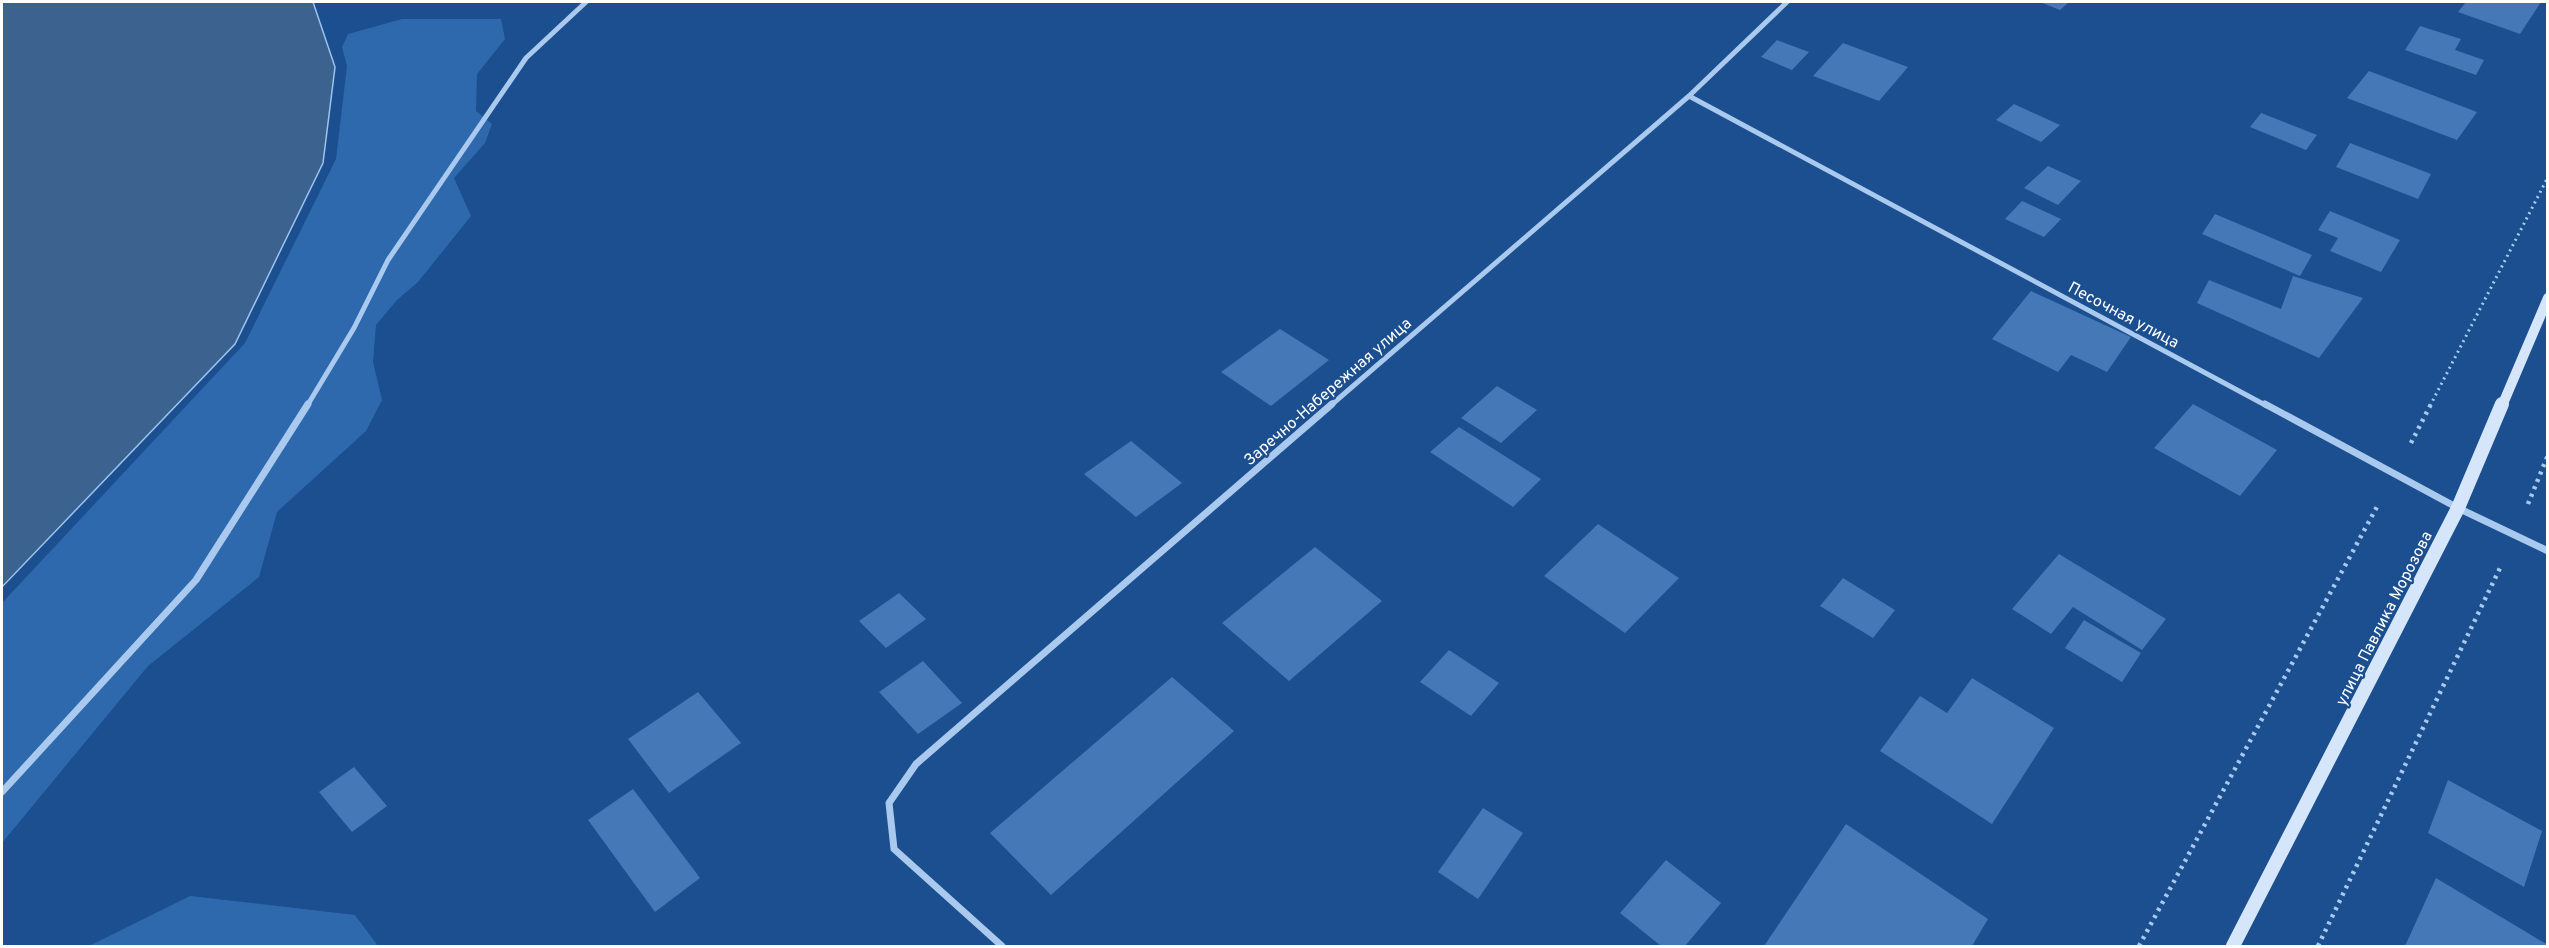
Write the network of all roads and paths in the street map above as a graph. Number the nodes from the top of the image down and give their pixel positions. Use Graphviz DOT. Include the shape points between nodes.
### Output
graph roads {
  1 [pos="586,2"];
  2 [pos="1787,2"];
  3 [pos="1689,96"];
  4 [pos="2547,177"];
  5 [pos="2547,298"];
  6 [pos="2547,455"];
  7 [pos="2395,474"];
  8 [pos="2458,508"];
  9 [pos="2516,536"];
  10 [pos="2547,551"];
  11 [pos="2,792"];
  12 [pos="1002,946"];
  13 [pos="2139,946"];
  14 [pos="2233,946"];
  15 [pos="2318,946"];
  1 -- 11 [label="street" via="526,58 388,260 354,328 196,580"];
  2 -- 3 [label="street, Заречно-Набережная улица"];
  3 -- 7 [label="street, Песочная улица"];
  3 -- 12 [label="street, Заречно-Набережная улица" via="916,764 889,803 894,849"];
  4 -- 7 [label="path"];
  5 -- 8 [label="street, улица Павлика Морозова"];
  6 -- 9 [label="path"];
  7 -- 8 [label="street, Песочная улица"];
  7 -- 13 [label="path"];
  8 -- 9 [label="street, Песочная улица"];
  8 -- 14 [label="street, улица Павлика Морозова"];
  9 -- 10 [label="street, Песочная улица"];
  9 -- 15 [label="path"];
}
